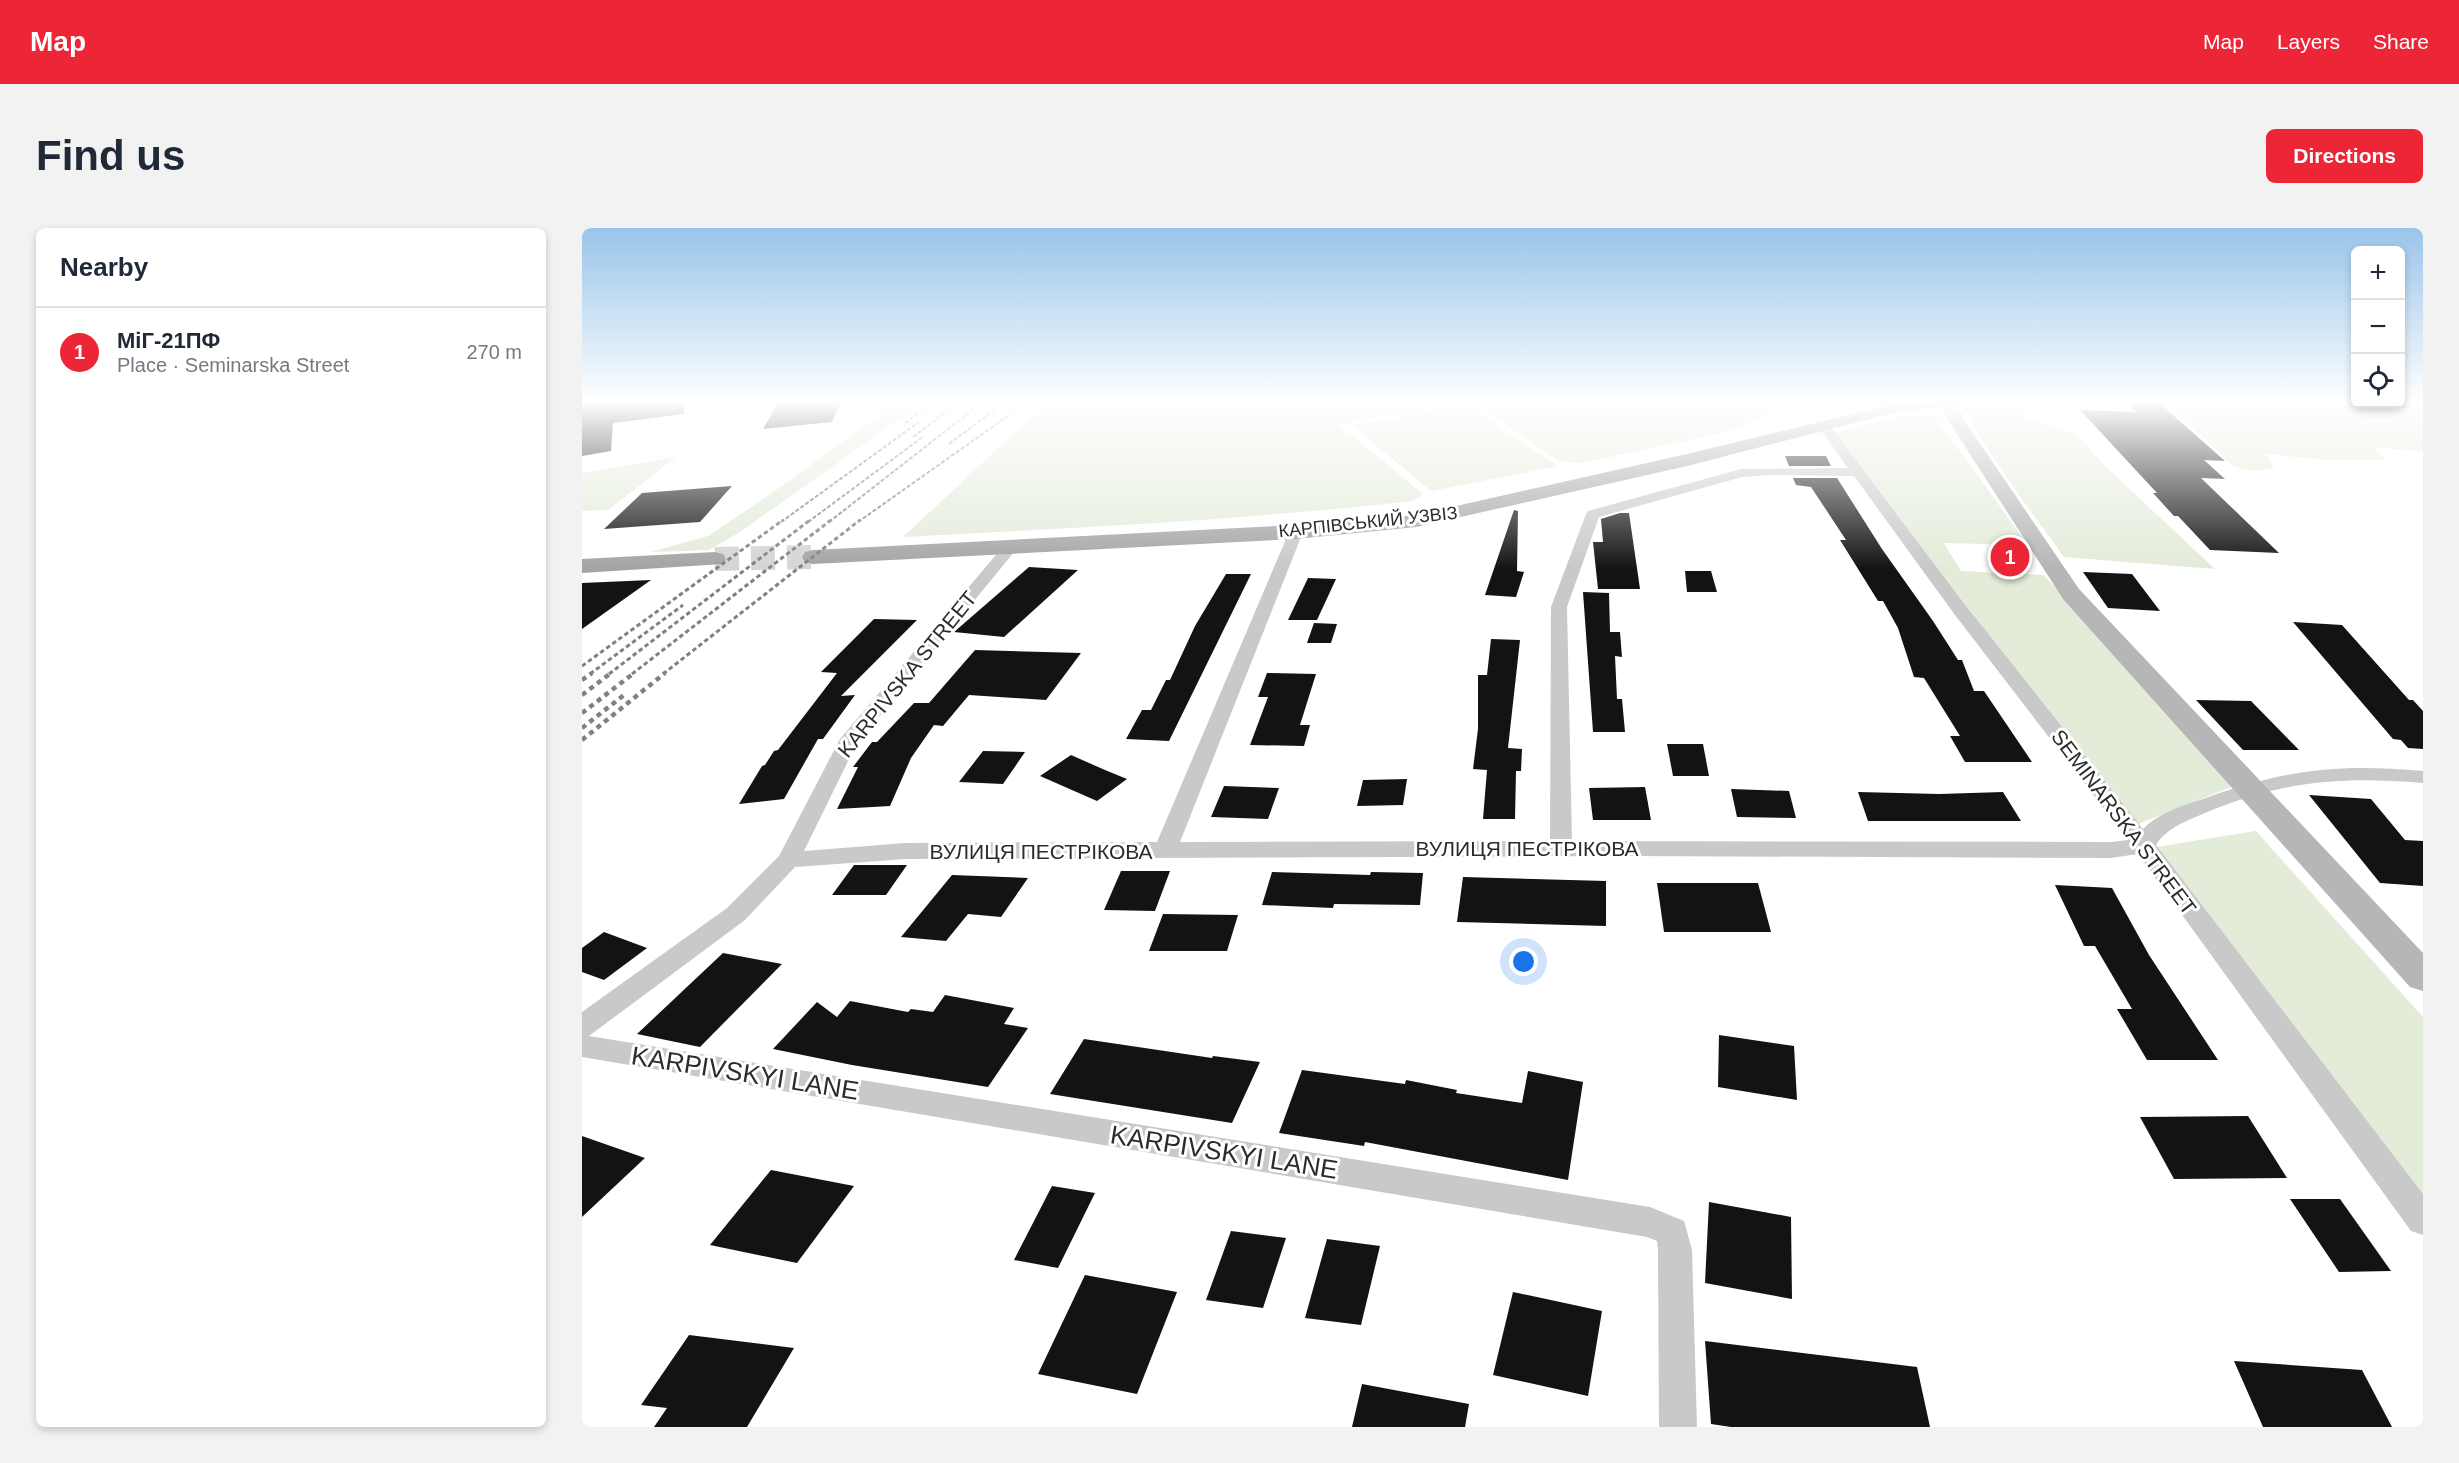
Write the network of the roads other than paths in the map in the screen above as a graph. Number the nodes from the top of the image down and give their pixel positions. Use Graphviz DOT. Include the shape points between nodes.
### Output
graph roads {
  1 [pos="1694,457"];
  2 [pos="1847,457"];
  3 [pos="1980,457"];
  4 [pos="1858,472"];
  5 [pos="1296,532"];
  6 [pos="1011,546"];
  7 [pos="813,557"];
  8 [pos="715,559"];
  9 [pos="582,566"];
  10 [pos="2423,777"];
  11 [pos="2250,790"];
  12 [pos="2144,846"];
  13 [pos="1561,848"];
  14 [pos="1165,850"];
  15 [pos="788,860"];
  16 [pos="2423,977"];
  17 [pos="582,1027"];
  18 [pos="582,1046"];
  19 [pos="2423,1220"];
  20 [pos="1678,1427"];
  1 -- 5 [label="main road, КАРПІВСЬКИЙ УЗВІЗ" via="1464,512 1416,521"];
  2 -- 4 [label="street, SEMINARSKA STREET"];
  3 -- 11 [label="main road" via="2071,594"];
  4 -- 12 [label="street, SEMINARSKA STREET"];
  4 -- 13 [label="street" via="1741,473 1593,514 1558,606"];
  5 -- 6 [label="main road, КАРПІВСЬКИЙ УЗВІЗ"];
  5 -- 14 [label="street"];
  6 -- 7 [label="main road, КАРПІВСЬКИЙ УЗВІЗ"];
  6 -- 15 [label="street, KARPIVSKA STREET" via="847,743"];
  8 -- 9 [label="main road"];
  10 -- 11 [label="street" via="2299,777"];
  11 -- 12 [label="street" via="2155,830"];
  11 -- 16 [label="main road"];
  12 -- 13 [label="street, ВУЛИЦЯ ПЕСТРІКОВА" via="2112,850"];
  12 -- 19 [label="street, SEMINARSKA STREET"];
  13 -- 14 [label="street, ВУЛИЦЯ ПЕСТРІКОВА"];
  14 -- 15 [label="street, ВУЛИЦЯ ПЕСТРІКОВА" via="906,851"];
  15 -- 17 [label="street, KARPIVSKA STREET" via="736,914"];
  18 -- 20 [label="street, KARPIVSKYI LANE" via="1650,1222 1672,1232 1675,1250"];
}
